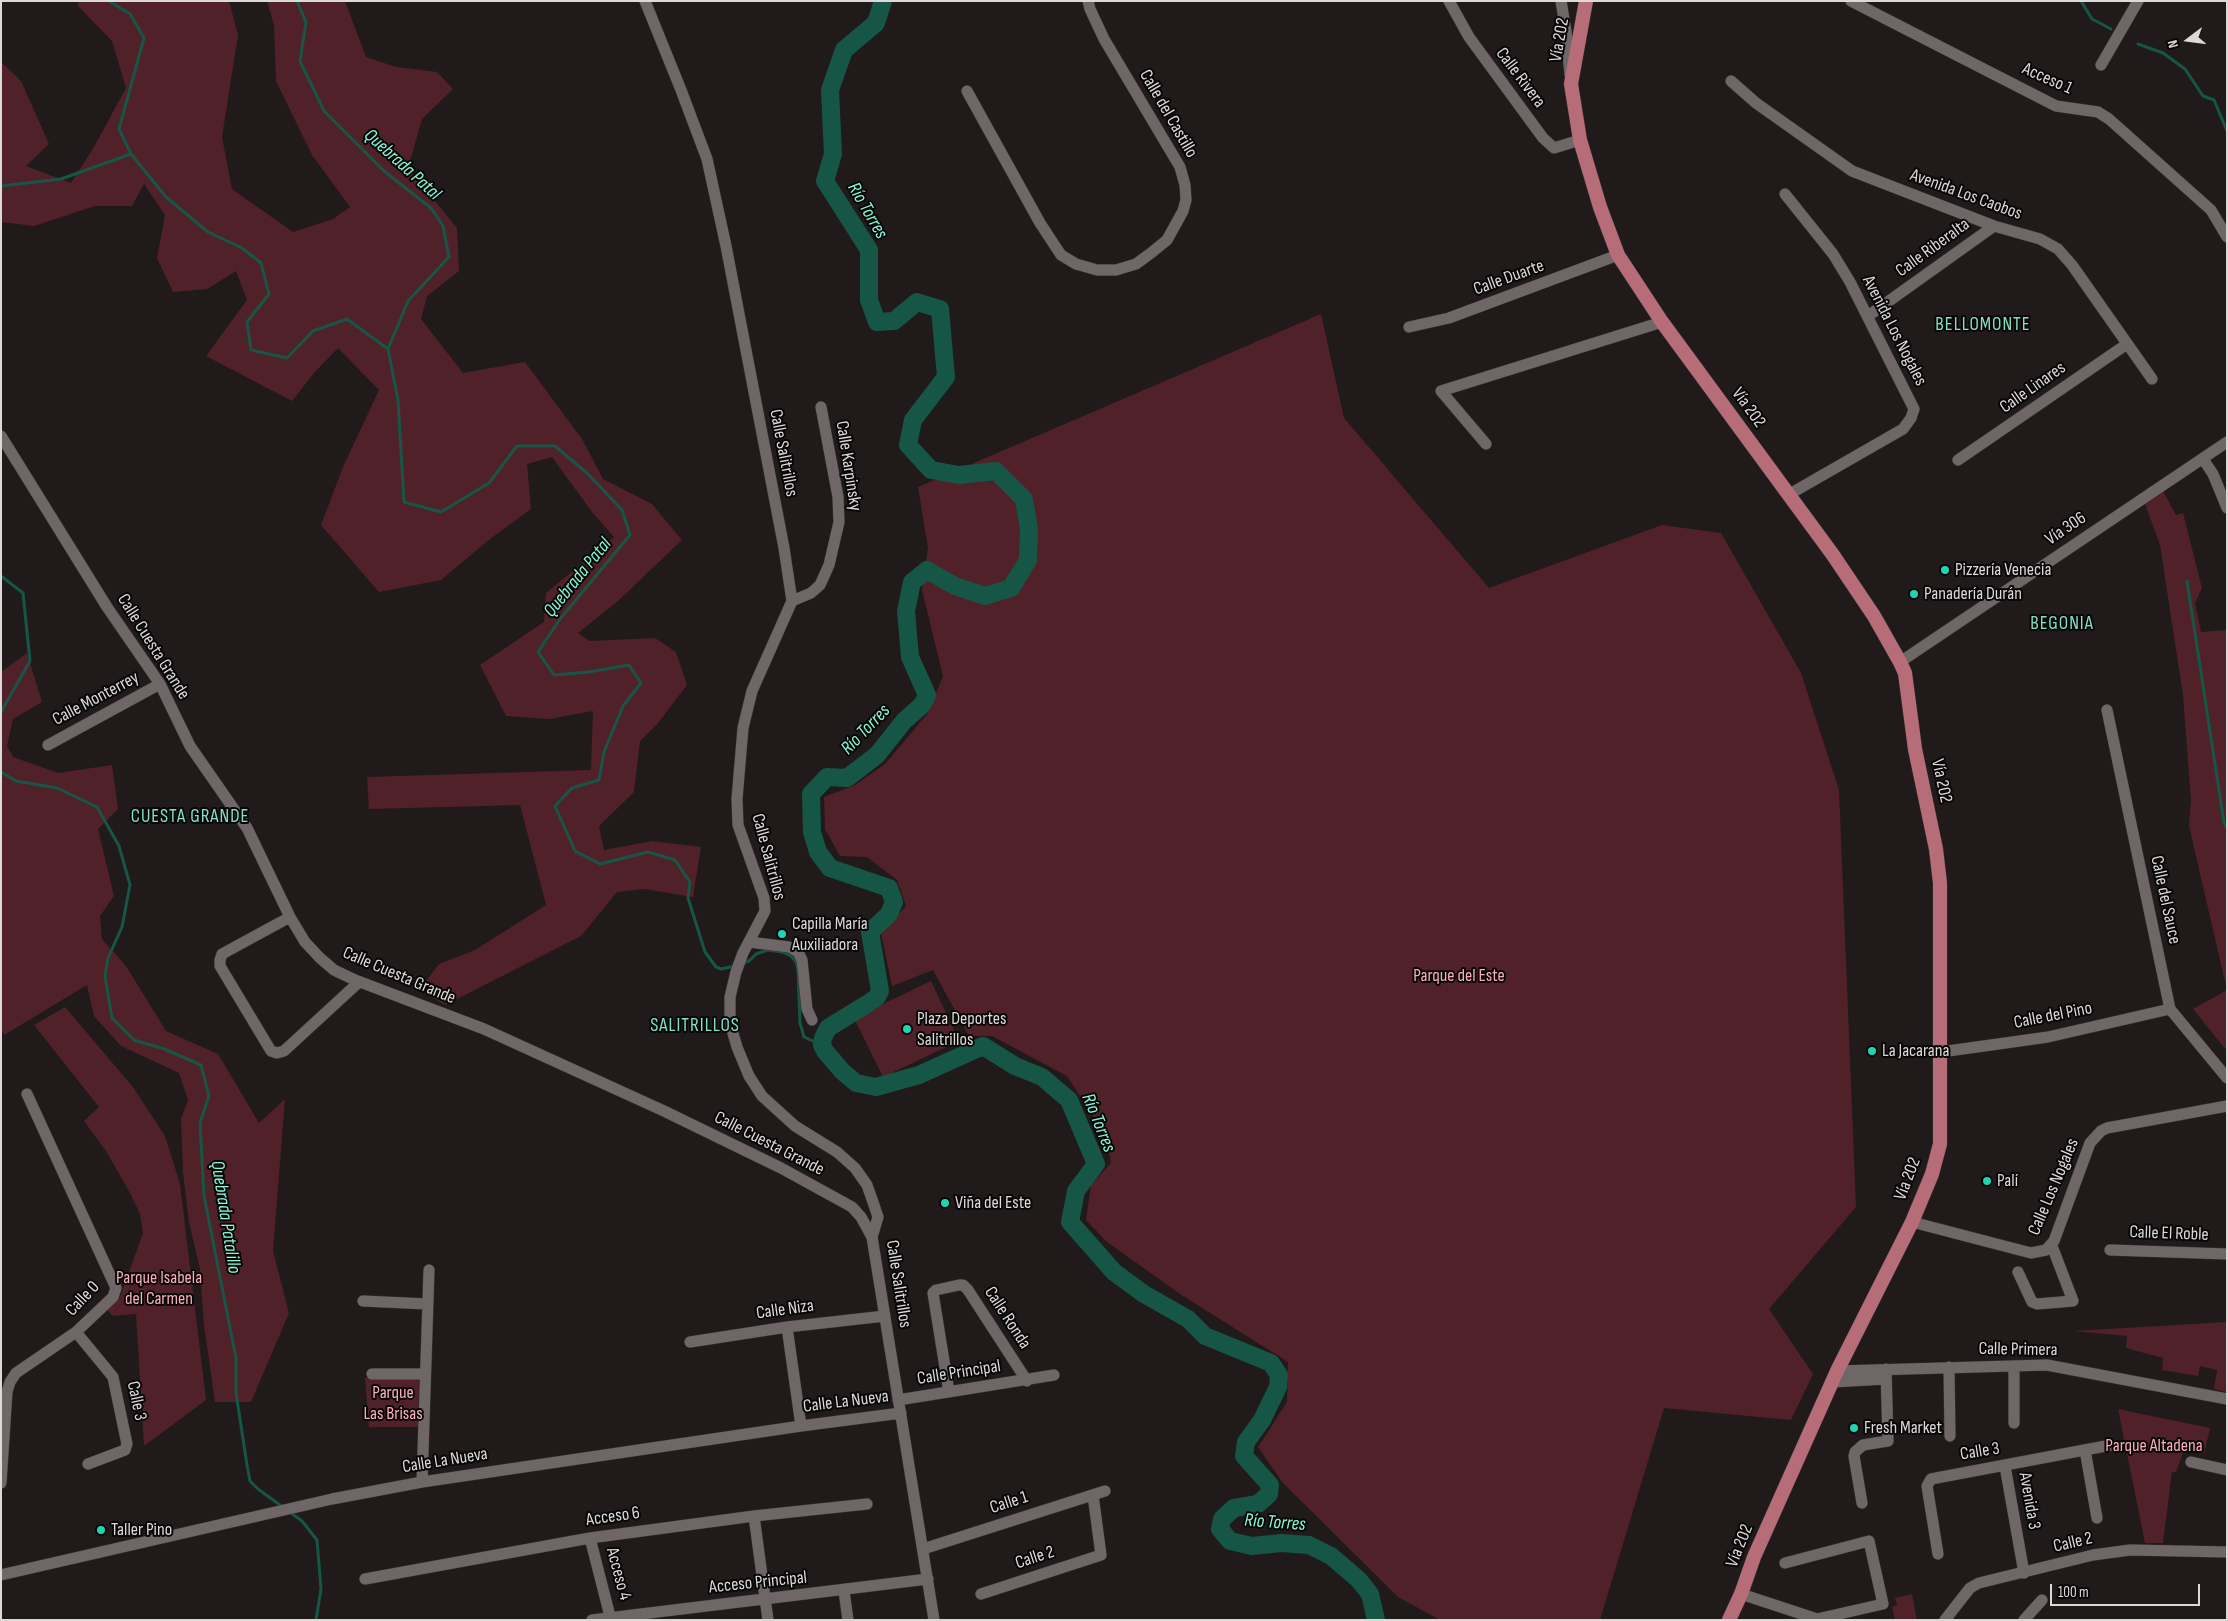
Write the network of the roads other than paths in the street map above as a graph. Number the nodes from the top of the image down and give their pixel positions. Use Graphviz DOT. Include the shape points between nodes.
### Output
graph roads {
  1 [pos="1088,1"];
  2 [pos="1450,1"];
  3 [pos="1560,1"];
  4 [pos="1586,1"];
  5 [pos="1851,1"];
  6 [pos="2138,1"];
  7 [pos="650,4"];
  8 [pos="2101,65"];
  9 [pos="1731,80"];
  10 [pos="1571,84"];
  11 [pos="967,91"];
  12 [pos="1580,140"];
  13 [pos="1785,194"];
  14 [pos="1994,226"];
  15 [pos="2227,237"];
  16 [pos="1618,255"];
  17 [pos="1868,316"];
  18 [pos="1662,322"];
  19 [pos="1409,327"];
  20 [pos="2127,344"];
  21 [pos="2152,379"];
  22 [pos="821,407"];
  23 [pos="1,436"];
  24 [pos="2227,442"];
  25 [pos="1486,444"];
  26 [pos="2203,459"];
  27 [pos="1958,460"];
  28 [pos="1788,495"];
  29 [pos="2227,508"];
  30 [pos="792,601"];
  31 [pos="1900,662"];
  32 [pos="160,684"];
  33 [pos="2107,710"];
  34 [pos="48,745"];
  35 [pos="290,917"];
  36 [pos="749,942"];
  37 [pos="360,982"];
  38 [pos="2170,1009"];
  39 [pos="812,1020"];
  40 [pos="1941,1052"];
  41 [pos="2227,1078"];
  42 [pos="27,1094"];
  43 [pos="2227,1106"];
  44 [pos="1912,1222"];
  45 [pos="872,1237"];
  46 [pos="2052,1246"];
  47 [pos="2110,1250"];
  48 [pos="2227,1254"];
  49 [pos="429,1270"];
  50 [pos="2018,1272"];
  51 [pos="363,1301"];
  52 [pos="428,1304"];
  53 [pos="885,1316"];
  54 [pos="787,1327"];
  55 [pos="76,1332"];
  56 [pos="690,1342"];
  57 [pos="2014,1366"];
  58 [pos="1949,1367"];
  59 [pos="372,1374"];
  60 [pos="425,1374"];
  61 [pos="1886,1374"];
  62 [pos="1054,1376"];
  63 [pos="1835,1376"];
  64 [pos="1027,1381"];
  65 [pos="949,1392"];
  66 [pos="2227,1398"];
  67 [pos="898,1400"];
  68 [pos="900,1413"];
  69 [pos="2014,1423"];
  70 [pos="801,1426"];
  71 [pos="1950,1436"];
  72 [pos="2111,1445"];
  73 [pos="2085,1450"];
  74 [pos="2190,1462"];
  75 [pos="88,1464"];
  76 [pos="2005,1466"];
  77 [pos="2227,1470"];
  78 [pos="422,1482"];
  79 [pos="1,1483"];
  80 [pos="1105,1491"];
  81 [pos="1093,1495"];
  82 [pos="1862,1503"];
  83 [pos="867,1504"];
  84 [pos="754,1516"];
  85 [pos="2097,1518"];
  86 [pos="590,1538"];
  87 [pos="923,1549"];
  88 [pos="2227,1552"];
  89 [pos="1938,1554"];
  90 [pos="1785,1563"];
  91 [pos="2024,1573"];
  92 [pos="1,1575"];
  93 [pos="366,1579"];
  94 [pos="928,1579"];
  95 [pos="844,1591"];
  96 [pos="981,1594"];
  97 [pos="1741,1594"];
  98 [pos="765,1599"];
  99 [pos="2042,1600"];
  100 [pos="690,1614"];
  101 [pos="611,1618"];
  102 [pos="592,1620"];
  103 [pos="768,1620"];
  104 [pos="848,1620"];
  105 [pos="934,1620"];
  106 [pos="1729,1620"];
  107 [pos="1945,1620"];
  108 [pos="2024,1620"];
  1 -- 11 [label="street, Calle del Castillo" via="1104,39 1180,167 1185,185 1184,211 1167,240 1152,253 1136,264 1116,270 1097,270 1076,264 1061,255"];
  2 -- 12 [label="street, Calle Rivera" via="1469,37 1543,138 1554,148"];
  3 -- 10 [label="street"];
  4 -- 10 [label="main road, Vía 202"];
  5 -- 15 [label="street, Acceso 1" via="2056,106 2098,112 2210,210"];
  6 -- 8 [label="street"];
  7 -- 30 [label="street, Calle Salitrillos" via="706,159 726,246"];
  9 -- 14 [label="street, Avenida Los Caobos" via="1756,102 1852,171"];
  10 -- 12 [label="main road, Vía 202"];
  12 -- 16 [label="main road, Vía 202"];
  13 -- 17 [label="street, Avenida Los Nogales" via="1833,254"];
  14 -- 17 [label="street, Calle Riberalta"];
  14 -- 20 [label="street, Avenida Los Caobos" via="2040,239 2058,249"];
  16 -- 18 [label="main road, Vía 202"];
  16 -- 19 [label="street, Calle Duarte" via="1449,318"];
  17 -- 28 [label="street, Avenida Los Nogales" via="1914,409 1911,418 1903,429"];
  18 -- 25 [label="street" via="1440,392"];
  18 -- 28 [label="main road, Vía 202"];
  20 -- 21 [label="street, Avenida Los Caobos"];
  20 -- 27 [label="street, Calle Linares"];
  22 -- 30 [label="street, Calle Karpinsky" via="838,497 839,522 829,565 820,585"];
  23 -- 32 [label="street, Calle Cuesta Grande" via="107,606"];
  24 -- 26 [label="street, Vía 306"];
  26 -- 29 [label="street"];
  26 -- 31 [label="street, Vía 306"];
  28 -- 31 [label="main road, Vía 202" via="1874,616"];
  30 -- 36 [label="street, Calle Salitrillos" via="752,691 743,728 738,825 764,898 765,911"];
  31 -- 40 [label="main road, Vía 202" via="1905,673 1915,749 1940,883"];
  32 -- 34 [label="street, Calle Monterrey"];
  32 -- 35 [label="street, Calle Cuesta Grande" via="190,746 247,828"];
  33 -- 38 [label="street, Calle del Sauce"];
  35 -- 37 [label="street, Calle Cuesta Grande" via="305,942 320,958 334,970"];
  35 -- 37 [label="street" via="222,954 220,960 220,966 271,1050 277,1053 284,1051"];
  36 -- 39 [label="street" via="788,947 798,952 802,960 807,1009"];
  36 -- 45 [label="street, Calle Salitrillos" via="730,997 730,1023 749,1076 762,1096 795,1126 838,1152 855,1168 867,1185 878,1217"];
  37 -- 45 [label="street, Calle Cuesta Grande" via="484,1029 781,1168 852,1207"];
  38 -- 40 [label="street, Calle del Pino" via="2048,1037"];
  38 -- 41 [label="street, Calle del Sauce"];
  40 -- 44 [label="main road, Vía 202" via="1940,1144 1932,1174"];
  42 -- 55 [label="street, Calle 0" via="116,1288 113,1297"];
  43 -- 46 [label="street, Calle Los Nogales" via="2101,1131 2090,1143"];
  44 -- 46 [label="street, Calle Los Nogales" via="2031,1253"];
  44 -- 63 [label="main road, Vía 202"];
  45 -- 53 [label="street, Calle Salitrillos"];
  46 -- 50 [label="street" via="2073,1301 2032,1302"];
  47 -- 48 [label="street, Calle El Roble"];
  49 -- 52 [label="street"];
  51 -- 52 [label="street"];
  52 -- 60 [label="street"];
  53 -- 54 [label="street, Calle Niza"];
  53 -- 67 [label="street, Calle Salitrillos"];
  54 -- 56 [label="street, Calle Niza"];
  54 -- 70 [label="street"];
  55 -- 75 [label="street, Calle 3" via="113,1377 127,1444 125,1450"];
  55 -- 79 [label="street, Calle 0" via="16,1374 10,1382"];
  57 -- 58 [label="street, Calle Primera"];
  57 -- 66 [label="street, Calle Primera" via="2047,1365"];
  57 -- 69 [label="street"];
  58 -- 61 [label="street, Calle Primera"];
  58 -- 71 [label="street"];
  59 -- 60 [label="street"];
  60 -- 78 [label="street"];
  61 -- 63 [label="street, Calle Primera"];
  61 -- 82 [label="street" via="1888,1441 1863,1446 1854,1456"];
  62 -- 64 [label="street, Calle Principal"];
  63 -- 97 [label="main road, Vía 202" via="1754,1557"];
  64 -- 65 [label="street, Calle Principal"];
  64 -- 65 [label="street, Calle Ronda" via="968,1290 959,1285 933,1293"];
  65 -- 67 [label="street, Calle Principal"];
  67 -- 68 [label="street, Calle Salitrillos"];
  68 -- 70 [label="street, Calle La Nueva"];
  68 -- 87 [label="street, Calle Salitrillos"];
  70 -- 78 [label="street, Calle La Nueva"];
  72 -- 73 [label="street, Calle 3"];
  73 -- 76 [label="street, Calle 3"];
  73 -- 85 [label="street"];
  74 -- 77 [label="street"];
  76 -- 89 [label="street, Calle 3" via="1937,1477 1928,1482"];
  76 -- 91 [label="street, Avenida 3"];
  78 -- 92 [label="street, Calle La Nueva" via="332,1498"];
  80 -- 81 [label="street, Calle 1"];
  81 -- 87 [label="street, Calle 1"];
  81 -- 96 [label="street, Calle 2" via="1101,1555"];
  83 -- 84 [label="street, Acceso 6"];
  84 -- 86 [label="street, Acceso 6"];
  84 -- 98 [label="street"];
  86 -- 93 [label="street, Acceso 6"];
  86 -- 101 [label="street, Acceso 4"];
  87 -- 94 [label="street, Calle Salitrillos"];
  88 -- 91 [label="street, Calle 2" via="2130,1550 2093,1555"];
  90 -- 97 [label="street" via="1869,1541 1883,1604 1817,1619"];
  91 -- 107 [label="street, Calle 2" via="1970,1588"];
  94 -- 95 [label="street, Acceso Principal"];
  94 -- 105 [label="street, Calle Salitrillos"];
  95 -- 98 [label="street, Acceso Principal"];
  95 -- 104 [label="street"];
  97 -- 106 [label="main road, Vía 202"];
  98 -- 100 [label="street, Acceso Principal"];
  98 -- 103 [label="street"];
  99 -- 108 [label="street"];
  100 -- 101 [label="street, Acceso Principal"];
  101 -- 102 [label="street, Acceso Principal"];
}
